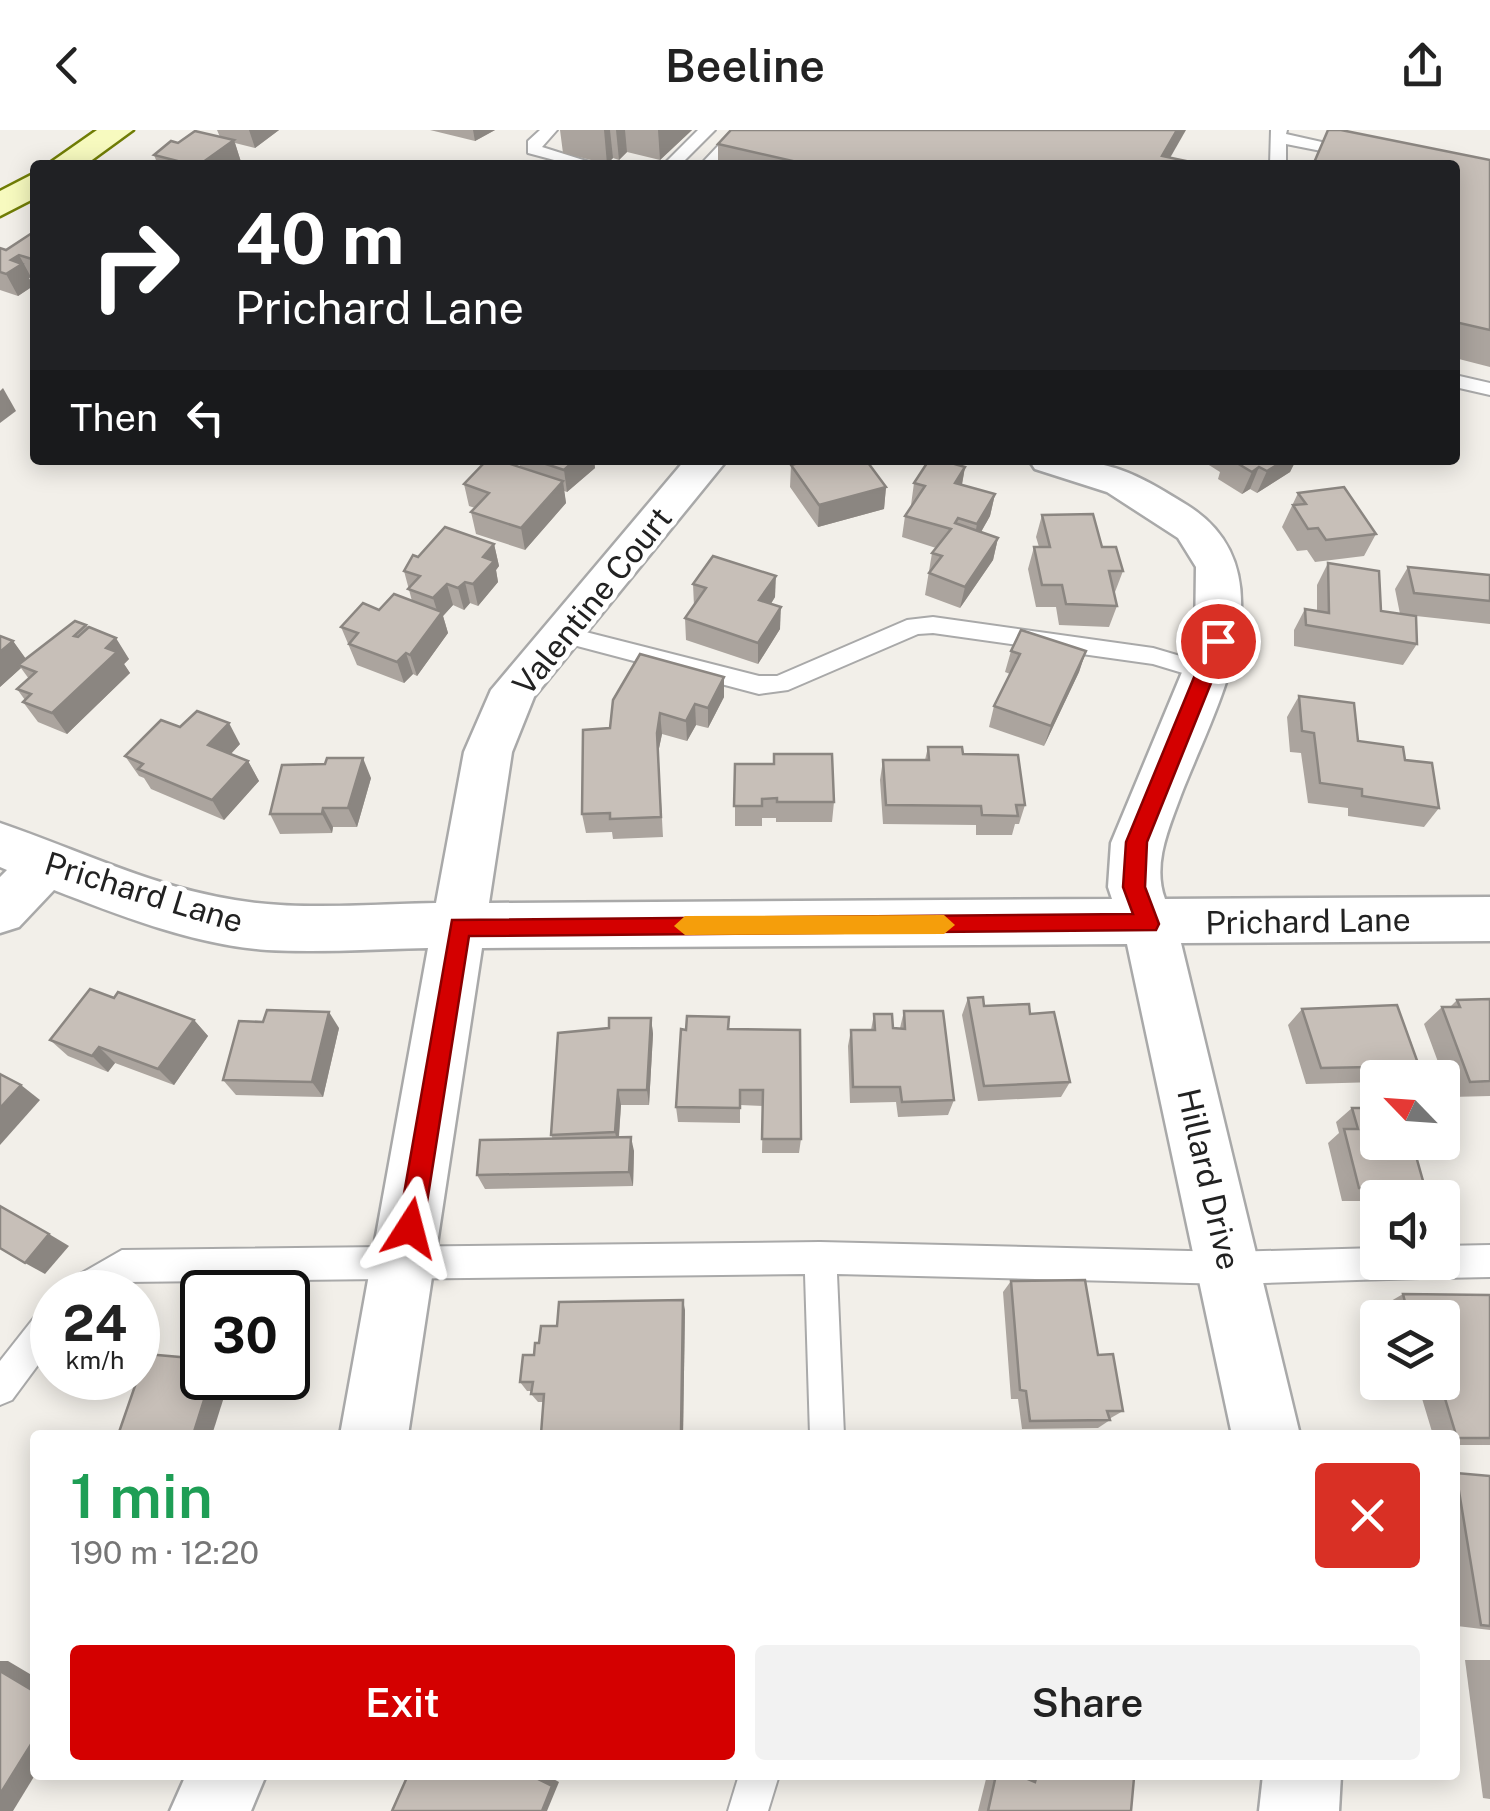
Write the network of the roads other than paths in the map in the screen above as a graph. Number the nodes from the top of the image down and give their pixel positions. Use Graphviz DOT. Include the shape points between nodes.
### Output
graph roads {
  1 [pos="118,130"];
  2 [pos="548,130"];
  3 [pos="706,130"];
  4 [pos="742,130"];
  5 [pos="1277,134"];
  6 [pos="71,160"];
  7 [pos="573,160"];
  8 [pos="676,160"];
  9 [pos="713,160"];
  10 [pos="1280,160"];
  11 [pos="1394,160"];
  12 [pos="30,186"];
  13 [pos="0,206"];
  14 [pos="1460,381"];
  15 [pos="1490,390"];
  16 [pos="703,465"];
  17 [pos="1065,465"];
  18 [pos="562,634"];
  19 [pos="1206,672"];
  20 [pos="22,854"];
  21 [pos="0,911"];
  22 [pos="1490,919"];
  23 [pos="1148,924"];
  24 [pos="460,927"];
  25 [pos="820,1258"];
  26 [pos="1490,1260"];
  27 [pos="1460,1261"];
  28 [pos="1360,1264"];
  29 [pos="404,1265"];
  30 [pos="1229,1268"];
  31 [pos="115,1270"];
  32 [pos="30,1349"];
  33 [pos="0,1388"];
  34 [pos="375,1430"];
  35 [pos="827,1430"];
  36 [pos="1265,1430"];
  37 [pos="225,1780"];
  38 [pos="757,1780"];
  39 [pos="1301,1780"];
  40 [pos="210,1811"];
  41 [pos="748,1811"];
  42 [pos="1298,1811"];
  1 -- 6 [label="street"];
  2 -- 7 [label="lane" via="534,150"];
  3 -- 8 [label="lane"];
  4 -- 9 [label="lane"];
  5 -- 10 [label="lane"];
  5 -- 11 [label="lane"];
  12 -- 13 [label="street"];
  14 -- 15 [label="lane"];
  16 -- 18 [label="street, Valentine Court"];
  17 -- 19 [label="street" via="1122,483 1193,528 1218,567 1218,641"];
  18 -- 19 [label="lane" via="760,685 780,684 915,626 933,625 1153,656"];
  18 -- 24 [label="street, Valentine Court" via="514,690 488,752"];
  19 -- 23 [label="street" via="1136,842 1134,887"];
  20 -- 21 [label="street"];
  20 -- 24 [label="street, Prichard Lane" via="235,924"];
  22 -- 23 [label="street, Prichard Lane"];
  23 -- 24 [label="street, Prichard Lane"];
  23 -- 30 [label="street, Hillard Drive"];
  24 -- 29 [label="street, Valentine Court"];
  25 -- 29 [label="lane"];
  25 -- 30 [label="lane"];
  25 -- 35 [label="lane"];
  26 -- 27 [label="lane"];
  28 -- 30 [label="lane"];
  29 -- 31 [label="lane"];
  29 -- 34 [label="street, Valentine Court"];
  30 -- 36 [label="street, Hillard Drive"];
  32 -- 33 [label="lane"];
  37 -- 40 [label="street"];
  38 -- 41 [label="lane"];
  39 -- 42 [label="street"];
}
